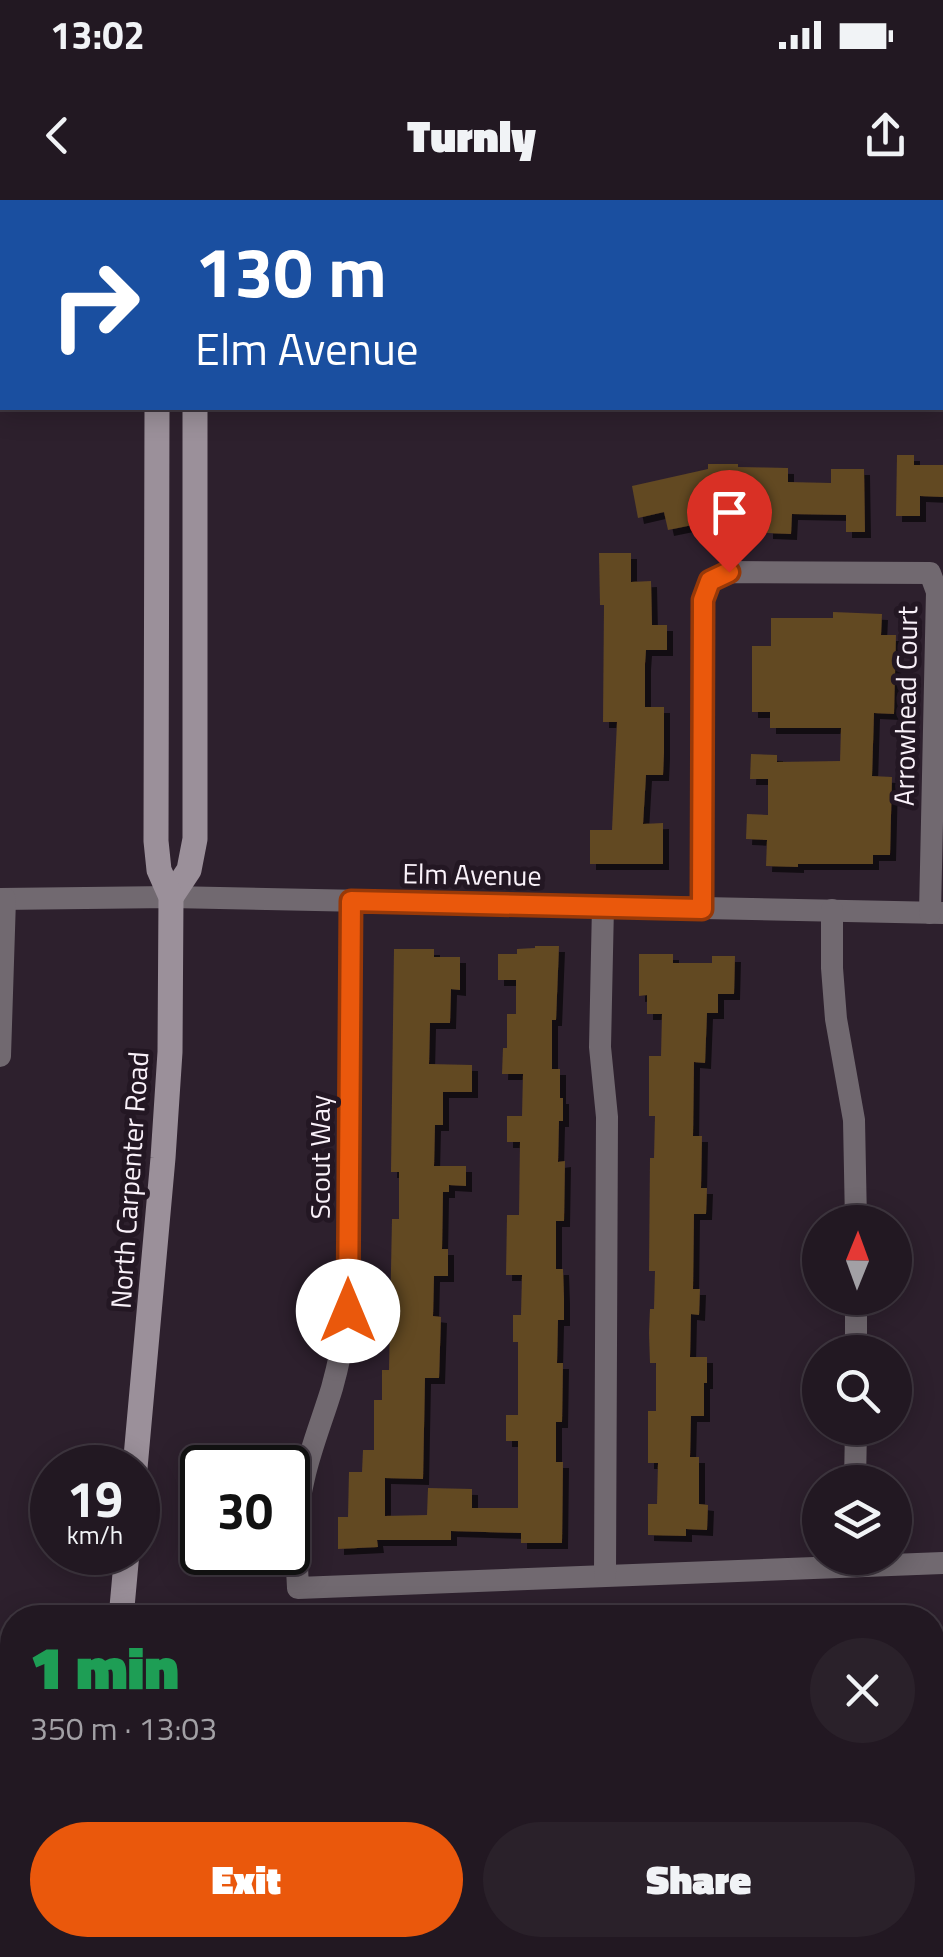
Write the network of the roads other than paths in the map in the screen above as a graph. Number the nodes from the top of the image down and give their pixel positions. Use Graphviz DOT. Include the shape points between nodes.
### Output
graph roads {
  1 [pos="157,410"];
  2 [pos="195,410"];
  3 [pos="171,897"];
  4 [pos="2,899"];
  5 [pos="351,901"];
  6 [pos="603,906"];
  7 [pos="702,909"];
  8 [pos="832,910"];
  9 [pos="937,913"];
  10 [pos="0,1056"];
  11 [pos="856,1205"];
  12 [pos="137,1445"];
  13 [pos="912,1563"];
  14 [pos="943,1563"];
  15 [pos="802,1566"];
  16 [pos="125,1575"];
  17 [pos="605,1575"];
  18 [pos="122,1605"];
  1 -- 3 [label="main road, North Carpenter Road" via="156,841"];
  2 -- 3 [label="main road, North Carpenter Road" via="195,840 189,870"];
  3 -- 4 [label="street, Elm Avenue"];
  3 -- 5 [label="street, Elm Avenue"];
  3 -- 12 [label="main road, North Carpenter Road" via="166,1123"];
  4 -- 10 [label="street"];
  5 -- 6 [label="street, Elm Avenue"];
  5 -- 17 [label="street, Scout Way" via="348,1311 303,1481 298,1588"];
  6 -- 7 [label="street, Elm Avenue"];
  6 -- 17 [label="street"];
  7 -- 8 [label="street, Elm Avenue"];
  7 -- 9 [label="street, Arrowhead Court" via="703,600 710,581 729,572 930,573 937,592"];
  8 -- 9 [label="street, Elm Avenue"];
  8 -- 11 [label="street" via="836,1019 854,1120"];
  13 -- 14 [label="street"];
  15 -- 17 [label="street"];
  16 -- 18 [label="main road"];
}
